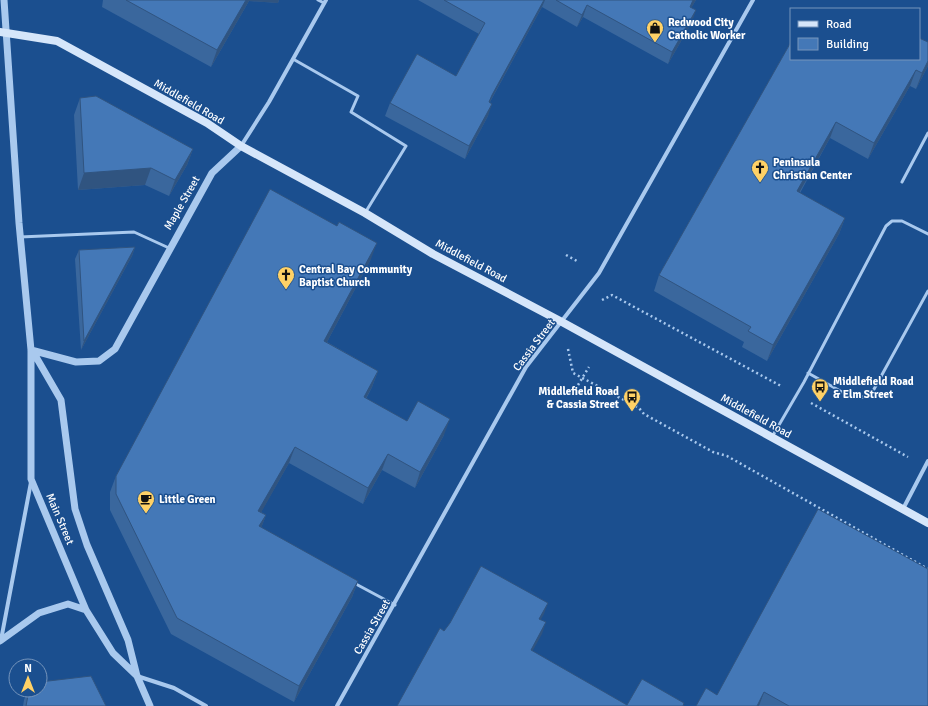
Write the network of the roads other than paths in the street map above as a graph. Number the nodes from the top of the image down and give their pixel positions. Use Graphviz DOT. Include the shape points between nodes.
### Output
graph roads {
  1 [pos="4,0"];
  2 [pos="318,0"];
  3 [pos="753,0"];
  4 [pos="325,2"];
  5 [pos="2,32"];
  6 [pos="293,58"];
  7 [pos="928,133"];
  8 [pos="241,146"];
  9 [pos="902,182"];
  10 [pos="365,213"];
  11 [pos="928,234"];
  12 [pos="20,238"];
  13 [pos="169,248"];
  14 [pos="928,291"];
  15 [pos="562,322"];
  16 [pos="32,350"];
  17 [pos="808,373"];
  18 [pos="772,437"];
  19 [pos="928,461"];
  20 [pos="32,479"];
  21 [pos="903,509"];
  22 [pos="928,523"];
  23 [pos="352,582"];
  24 [pos="395,605"];
  25 [pos="86,610"];
  26 [pos="0,643"];
  27 [pos="137,676"];
  28 [pos="150,706"];
  29 [pos="206,706"];
  30 [pos="337,706"];
  1 -- 5 [label="street, Main Street"];
  2 -- 4 [label="lane"];
  3 -- 15 [label="street, Cassia Street" via="599,273"];
  4 -- 6 [label="street, Maple Street"];
  5 -- 8 [label="main road, Middlefield Road" via="57,41 207,123"];
  5 -- 12 [label="street, Main Street"];
  6 -- 8 [label="street, Maple Street"];
  6 -- 10 [label="lane" via="358,96 351,112 406,146"];
  7 -- 9 [label="lane"];
  8 -- 10 [label="main road, Middlefield Road"];
  8 -- 13 [label="street, Maple Street" via="212,173"];
  10 -- 15 [label="main road, Middlefield Road" via="433,254"];
  11 -- 17 [label="lane" via="902,221 892,221 886,226"];
  12 -- 13 [label="lane" via="134,232"];
  12 -- 16 [label="street, Main Street"];
  13 -- 16 [label="street, Maple Street" via="115,349 99,361 76,362"];
  14 -- 17 [label="lane" via="868,397 852,397"];
  15 -- 18 [label="main road, Middlefield Road"];
  15 -- 24 [label="street, Cassia Street" via="526,367"];
  16 -- 20 [label="street, Main Street"];
  16 -- 27 [label="street, Main Street" via="61,400 75,509 87,544 128,640"];
  17 -- 18 [label="lane"];
  18 -- 21 [label="main road, Middlefield Road"];
  19 -- 21 [label="street"];
  20 -- 25 [label="street, Main Street"];
  20 -- 26 [label="street"];
  21 -- 22 [label="main road, Middlefield Road"];
  23 -- 24 [label="lane"];
  24 -- 30 [label="street, Cassia Street"];
  25 -- 26 [label="street" via="68,604 38,614"];
  25 -- 27 [label="street, Main Street" via="113,653"];
  27 -- 28 [label="street, Main Street"];
  27 -- 29 [label="street" via="174,688"];
}
